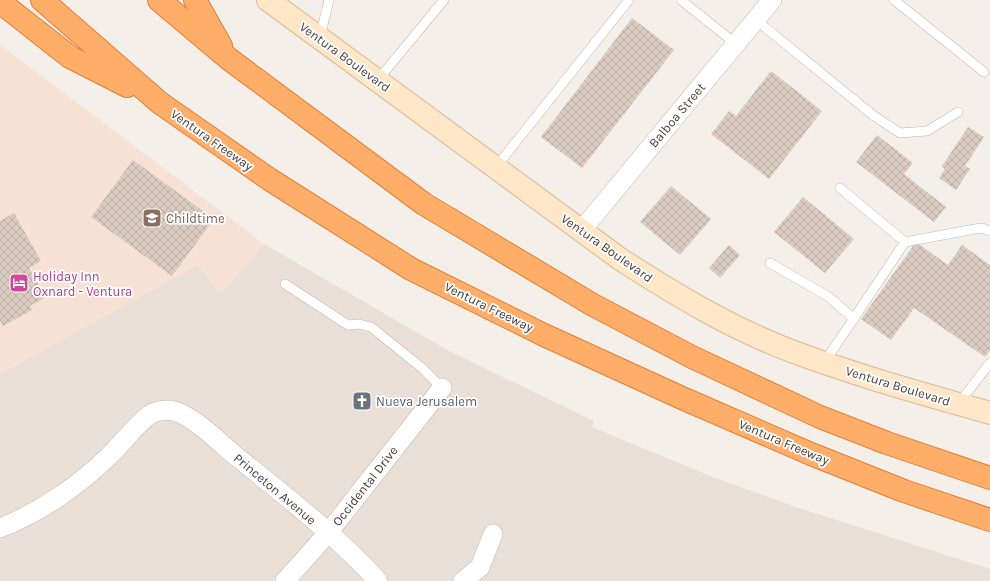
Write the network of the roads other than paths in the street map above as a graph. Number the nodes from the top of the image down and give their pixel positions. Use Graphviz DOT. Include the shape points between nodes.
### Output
graph roads {
  1 [pos="42,0"];
  2 [pos="159,0"];
  3 [pos="195,0"];
  4 [pos="268,0"];
  5 [pos="329,0"];
  6 [pos="444,0"];
  7 [pos="629,0"];
  8 [pos="681,0"];
  9 [pos="772,0"];
  10 [pos="894,0"];
  11 [pos="0,2"];
  12 [pos="756,20"];
  13 [pos="319,38"];
  14 [pos="736,44"];
  15 [pos="228,59"];
  16 [pos="984,72"];
  17 [pos="377,81"];
  18 [pos="160,103"];
  19 [pos="958,112"];
  20 [pos="496,167"];
  21 [pos="840,188"];
  22 [pos="581,230"];
  23 [pos="990,231"];
  24 [pos="905,242"];
  25 [pos="770,263"];
  26 [pos="285,284"];
  27 [pos="854,319"];
  28 [pos="824,363"];
  29 [pos="990,363"];
  30 [pos="442,388"];
  31 [pos="958,404"];
  32 [pos="990,413"];
  33 [pos="990,478"];
  34 [pos="990,520"];
  35 [pos="0,528"];
  36 [pos="328,533"];
  37 [pos="493,534"];
  38 [pos="285,581"];
  39 [pos="378,581"];
  40 [pos="462,581"];
  1 -- 18 [label="highway, Ventura Freeway"];
  2 -- 15 [label="highway"];
  3 -- 15 [label="highway"];
  4 -- 13 [label="street, Ventura Boulevard"];
  5 -- 13 [label="lane"];
  6 -- 17 [label="lane"];
  7 -- 20 [label="lane"];
  8 -- 14 [label="lane"];
  9 -- 12 [label="street, Balboa Street"];
  10 -- 16 [label="lane"];
  11 -- 18 [label="highway" via="70,57"];
  12 -- 14 [label="street, Balboa Street"];
  12 -- 19 [label="lane" via="874,116 900,133 927,131"];
  13 -- 17 [label="street, Ventura Boulevard"];
  14 -- 22 [label="street, Balboa Street"];
  15 -- 33 [label="highway" via="424,204 593,305 692,357 820,417"];
  17 -- 20 [label="street, Ventura Boulevard"];
  18 -- 34 [label="highway, Ventura Freeway" via="268,179 411,269 544,335 811,454 904,491"];
  20 -- 22 [label="street, Ventura Boulevard"];
  21 -- 24 [label="lane"];
  22 -- 28 [label="street, Ventura Boulevard" via="620,260 675,294 734,326"];
  23 -- 24 [label="lane" via="982,228 970,229"];
  24 -- 27 [label="lane"];
  25 -- 27 [label="lane" via="830,297"];
  26 -- 30 [label="lane" via="348,325 371,327 422,368"];
  27 -- 28 [label="lane"];
  28 -- 31 [label="street, Ventura Boulevard"];
  29 -- 31 [label="lane"];
  30 -- 36 [label="street, Occidental Drive"];
  31 -- 32 [label="street, Ventura Boulevard"];
  35 -- 36 [label="street, Princeton Avenue" via="41,508 74,486 107,458 148,416 165,410 182,414 192,420"];
  36 -- 38 [label="street, Occidental Drive"];
  36 -- 39 [label="street, Princeton Avenue"];
  37 -- 40 [label="street" via="480,567"];
}
